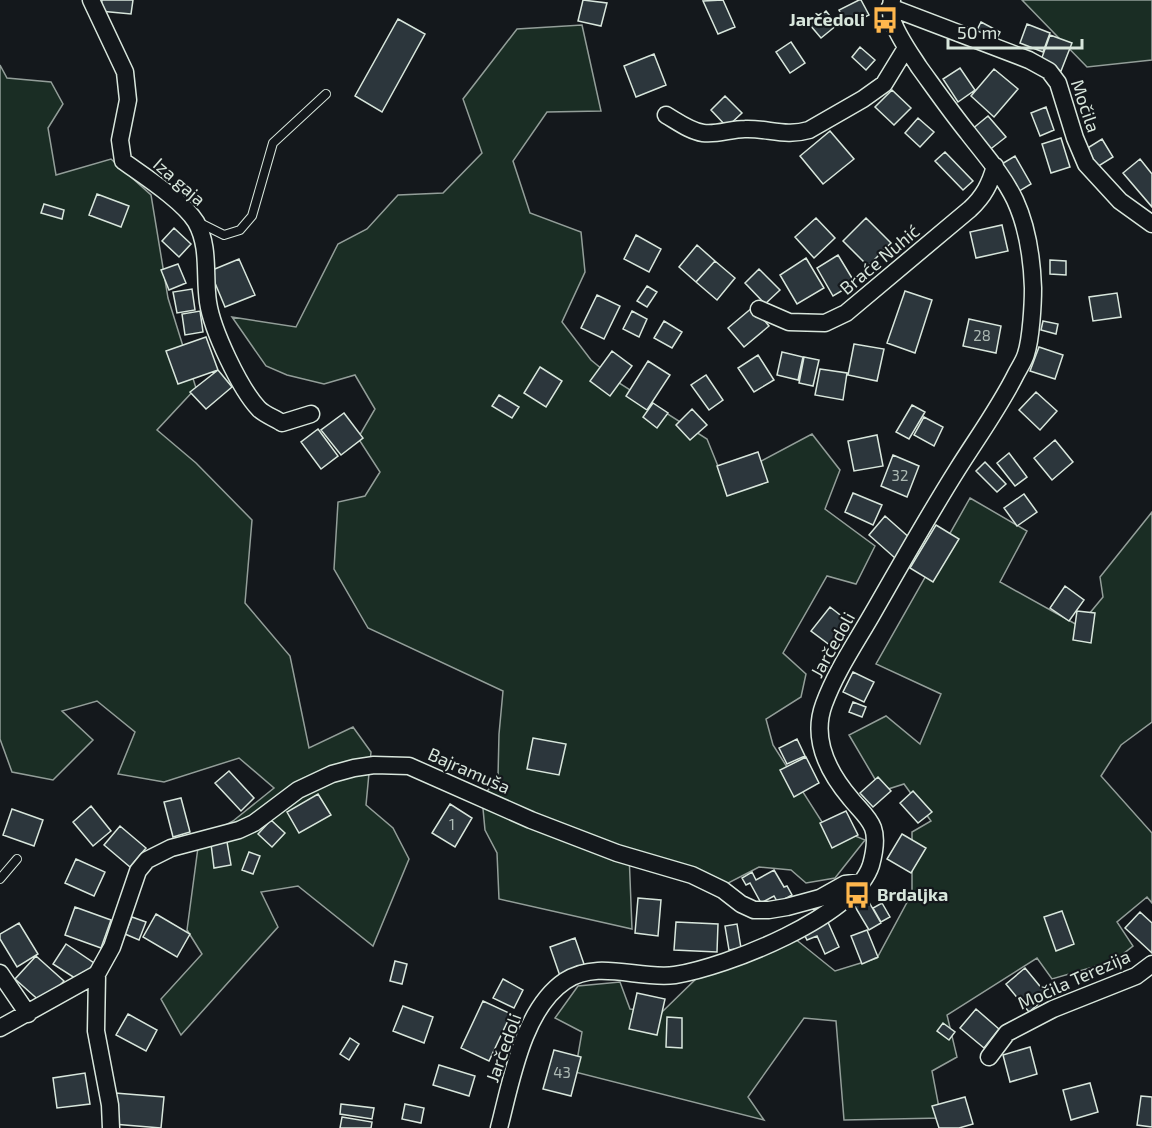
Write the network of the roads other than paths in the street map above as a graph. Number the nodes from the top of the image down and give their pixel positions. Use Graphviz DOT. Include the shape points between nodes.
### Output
graph roads {
  1 [pos="91,0"];
  2 [pos="891,3"];
  3 [pos="906,48"];
  4 [pos="326,94"];
  5 [pos="666,115"];
  6 [pos="994,166"];
  7 [pos="195,221"];
  8 [pos="1152,224"];
  9 [pos="759,309"];
  10 [pos="311,414"];
  11 [pos="17,859"];
  12 [pos="0,879"];
  13 [pos="862,882"];
  14 [pos="1152,964"];
  15 [pos="0,973"];
  16 [pos="97,974"];
  17 [pos="28,1014"];
  18 [pos="0,1028"];
  19 [pos="988,1058"];
  20 [pos="111,1128"];
  21 [pos="499,1128"];
  1 -- 7 [label="street, Iza gaja" via="125,72 128,100 120,140 123,160 181,205"];
  2 -- 3 [label="street, Jarčedoli" via="891,19"];
  2 -- 8 [label="street, Močila" via="1049,71 1058,83 1086,164 1120,201"];
  3 -- 5 [label="street" via="884,84 800,133 749,129 704,133"];
  3 -- 6 [label="street, Jarčedoli"];
  4 -- 7 [label="lane" via="273,143 252,216 240,230 224,235"];
  6 -- 9 [label="street, Braće Nuhić" via="984,195 846,314 825,323 789,322"];
  6 -- 13 [label="street, Jarčedoli" via="1015,201 1029,254 1033,289 1026,354 1005,396 936,504 856,642 820,715 820,739 826,762 836,782 872,824 875,833 870,867"];
  7 -- 10 [label="street, Iza gaja" via="205,242 208,304 236,375 259,409 282,423"];
  11 -- 12 [label="lane"];
  13 -- 16 [label="street, Bajramuša" via="845,884 820,898 787,907 754,910 692,875 617,853 531,820 409,766 374,765 332,774 298,790 239,830 171,848 147,860 138,871 112,947"];
  13 -- 21 [label="street, Jarčedoli" via="836,907 803,928 716,964 673,975 595,971 564,982 532,1020"];
  14 -- 19 [label="street, Močila Terezija" via="1136,976 1053,1009 1007,1033"];
  15 -- 17 [label="street"];
  16 -- 17 [label="street"];
  16 -- 20 [label="street, Bajramuša" via="96,1030"];
  17 -- 18 [label="street"];
}
